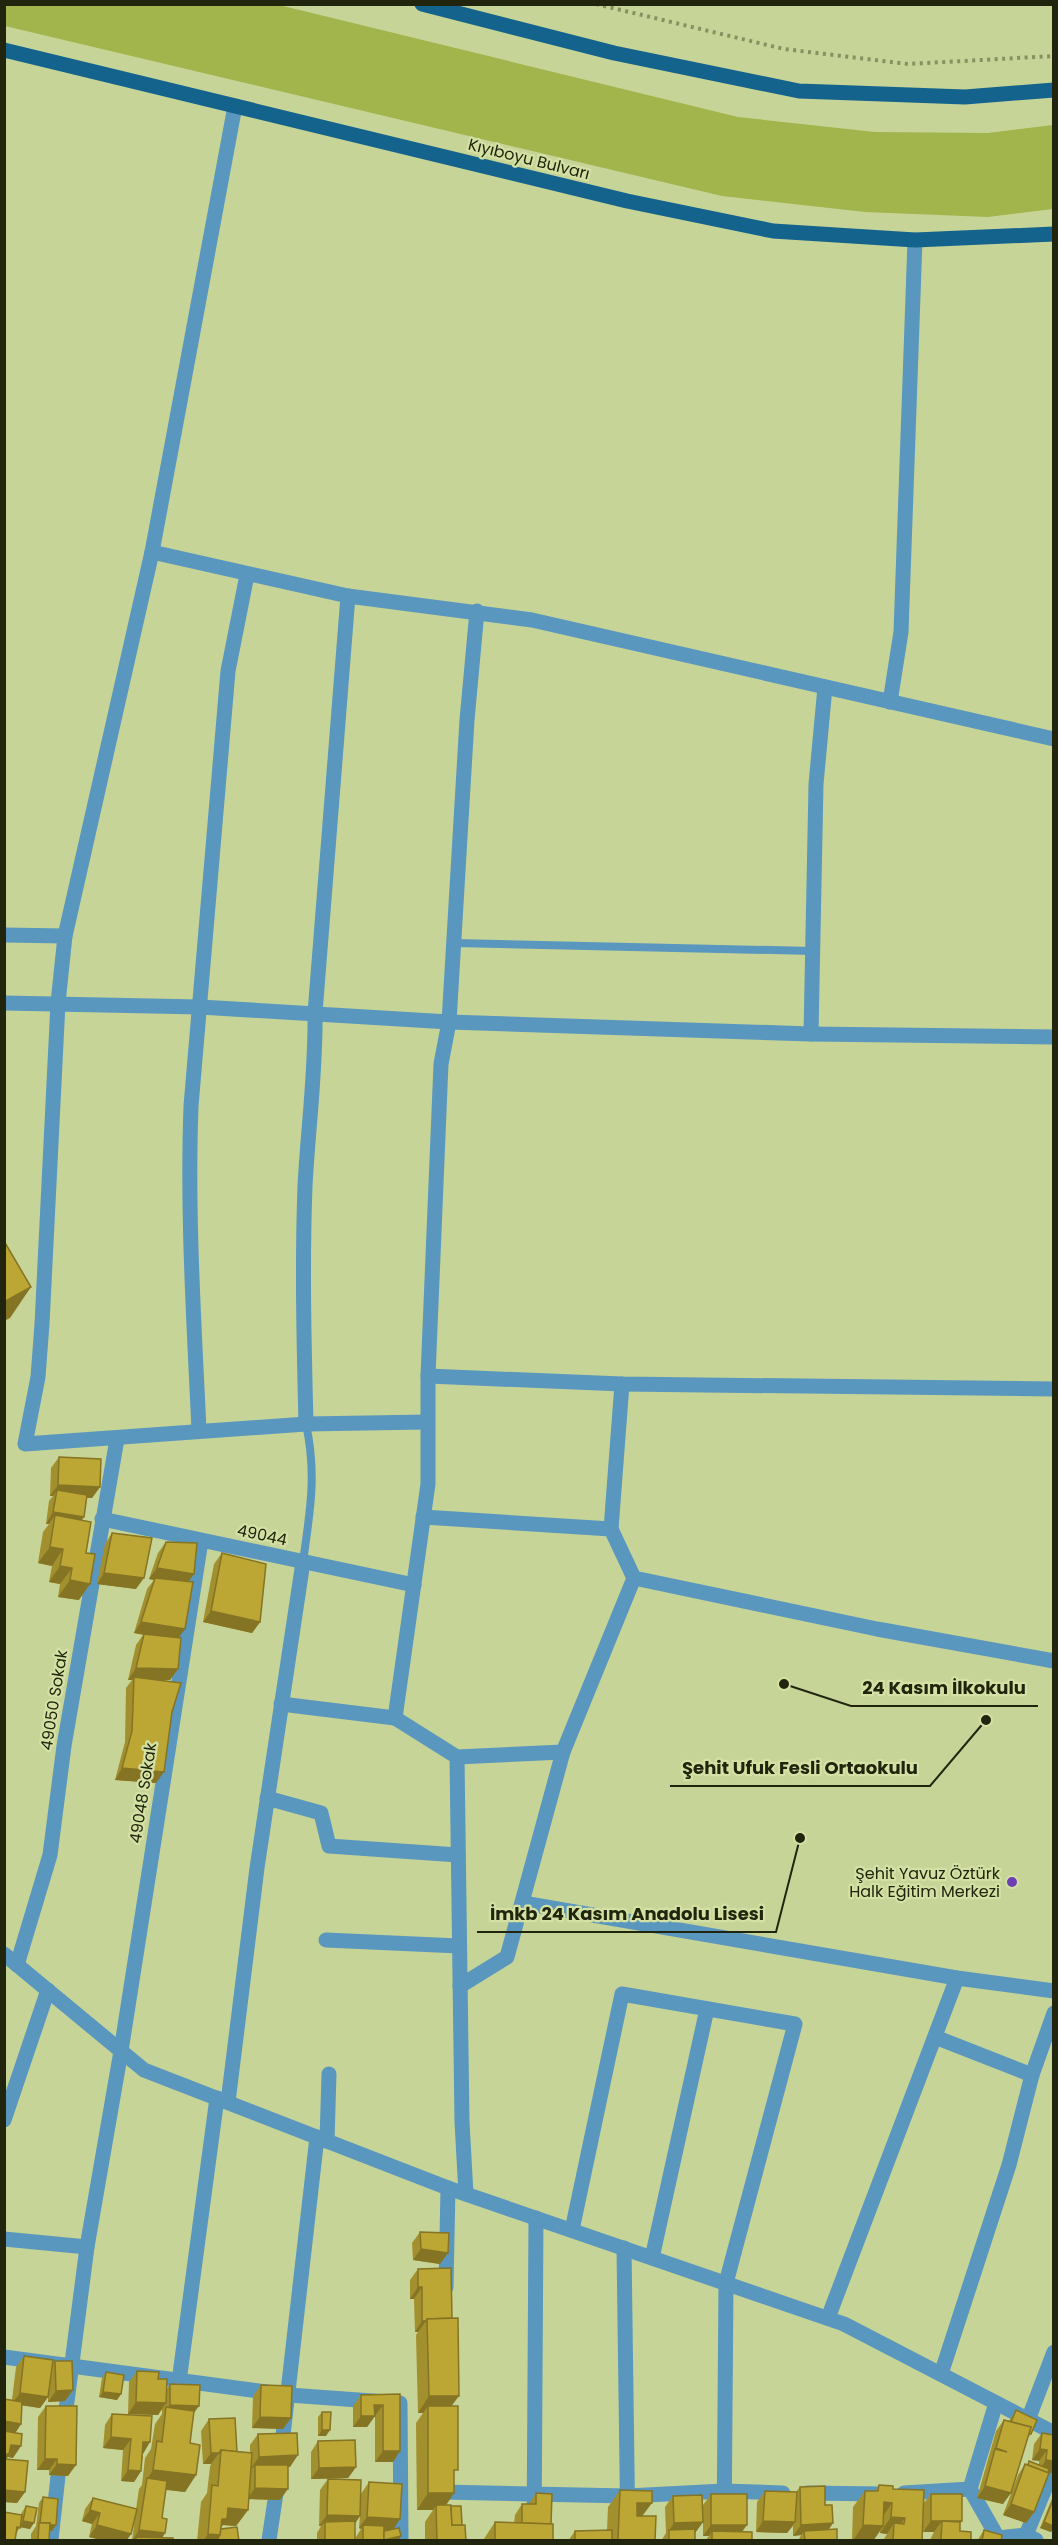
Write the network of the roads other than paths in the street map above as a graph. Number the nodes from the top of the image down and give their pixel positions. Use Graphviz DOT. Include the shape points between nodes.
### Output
graph roads {
  1 [pos="422,4"];
  2 [pos="445,7"];
  3 [pos="4,50"];
  4 [pos="1053,90"];
  5 [pos="235,106"];
  6 [pos="1053,234"];
  7 [pos="915,240"];
  8 [pos="152,552"];
  9 [pos="247,575"];
  10 [pos="348,596"];
  11 [pos="477,611"];
  12 [pos="825,687"];
  13 [pos="890,702"];
  14 [pos="1053,739"];
  15 [pos="4,934"];
  16 [pos="65,936"];
  17 [pos="454,943"];
  18 [pos="813,951"];
  19 [pos="4,1003"];
  20 [pos="58,1003"];
  21 [pos="200,1007"];
  22 [pos="315,1013"];
  23 [pos="449,1022"];
  24 [pos="811,1034"];
  25 [pos="1053,1037"];
  26 [pos="428,1376"];
  27 [pos="622,1384"];
  28 [pos="1053,1389"];
  29 [pos="427,1422"];
  30 [pos="306,1424"];
  31 [pos="199,1430"];
  32 [pos="117,1438"];
  33 [pos="423,1516"];
  34 [pos="102,1519"];
  35 [pos="611,1529"];
  36 [pos="201,1541"];
  37 [pos="303,1562"];
  38 [pos="634,1578"];
  39 [pos="414,1585"];
  40 [pos="1053,1660"];
  41 [pos="282,1704"];
  42 [pos="395,1718"];
  43 [pos="563,1752"];
  44 [pos="457,1758"];
  45 [pos="267,1798"];
  46 [pos="458,1855"];
  47 [pos="523,1903"];
  48 [pos="326,1940"];
  49 [pos="459,1946"];
  50 [pos="4,1954"];
  51 [pos="17,1965"];
  52 [pos="957,1978"];
  53 [pos="460,1986"];
  54 [pos="48,1990"];
  55 [pos="1053,1991"];
  56 [pos="707,2009"];
  57 [pos="1053,2013"];
  58 [pos="935,2037"];
  59 [pos="121,2051"];
  60 [pos="329,2074"];
  61 [pos="1032,2075"];
  62 [pos="223,2100"];
  63 [pos="4,2120"];
  64 [pos="322,2139"];
  65 [pos="448,2188"];
  66 [pos="466,2194"];
  67 [pos="536,2218"];
  68 [pos="572,2230"];
  69 [pos="4,2239"];
  70 [pos="87,2247"];
  71 [pos="624,2248"];
  72 [pos="652,2258"];
  73 [pos="726,2283"];
  74 [pos="446,2305"];
  75 [pos="828,2318"];
  76 [pos="1053,2352"];
  77 [pos="4,2356"];
  78 [pos="71,2366"];
  79 [pos="941,2374"];
  80 [pos="178,2381"];
  81 [pos="289,2395"];
  82 [pos="996,2403"];
  83 [pos="176,2404"];
  84 [pos="1028,2420"];
  85 [pos="1053,2433"];
  86 [pos="1053,2467"];
  87 [pos="970,2489"];
  88 [pos="724,2492"];
  89 [pos="534,2495"];
  90 [pos="627,2496"];
  91 [pos="441,2512"];
  92 [pos="1031,2538"];
  93 [pos="51,2541"];
  94 [pos="269,2541"];
  95 [pos="401,2541"];
  96 [pos="534,2541"];
  97 [pos="628,2541"];
  98 [pos="724,2541"];
  1 -- 2 [label="main road"];
  2 -- 4 [label="main road" via="614,52 799,91 965,97"];
  3 -- 5 [label="main road, Kıyıboyu Bulvarı"];
  5 -- 7 [label="main road, Kıyıboyu Bulvarı" via="627,201 773,231"];
  5 -- 8 [label="street"];
  6 -- 7 [label="main road, Kıyıboyu Bulvarı"];
  7 -- 13 [label="street" via="901,632"];
  8 -- 9 [label="street"];
  8 -- 16 [label="street"];
  9 -- 10 [label="street"];
  9 -- 21 [label="street" via="228,671"];
  10 -- 11 [label="street"];
  10 -- 22 [label="street"];
  11 -- 12 [label="street"];
  11 -- 17 [label="street"];
  12 -- 13 [label="street"];
  12 -- 18 [label="street" via="816,784"];
  13 -- 14 [label="street"];
  15 -- 16 [label="street"];
  16 -- 20 [label="street"];
  17 -- 18 [label="lane"];
  17 -- 23 [label="street"];
  18 -- 24 [label="street"];
  19 -- 20 [label="street"];
  20 -- 21 [label="street"];
  20 -- 32 [label="street" via="42,1324 38,1377 25,1444"];
  21 -- 22 [label="street"];
  21 -- 31 [label="street" via="188,1175"];
  22 -- 23 [label="street"];
  22 -- 30 [label="street" via="303,1272"];
  23 -- 24 [label="street"];
  23 -- 26 [label="street" via="441,1064"];
  24 -- 25 [label="street"];
  26 -- 27 [label="street"];
  26 -- 29 [label="street"];
  27 -- 28 [label="street"];
  27 -- 35 [label="street"];
  29 -- 30 [label="street"];
  29 -- 33 [label="street" via="428,1484"];
  30 -- 31 [label="street"];
  30 -- 37 [label="lane" via="313,1484"];
  31 -- 32 [label="street"];
  32 -- 34 [label="street, 49050 Sokak"];
  33 -- 35 [label="street"];
  33 -- 39 [label="street"];
  34 -- 36 [label="street, 49044"];
  34 -- 51 [label="street, 49050 Sokak" via="50,1855"];
  35 -- 38 [label="street"];
  36 -- 37 [label="street, 49044"];
  36 -- 59 [label="street, 49048 Sokak"];
  37 -- 39 [label="street, 49044"];
  37 -- 41 [label="street"];
  38 -- 40 [label="street" via="877,1629"];
  38 -- 43 [label="street"];
  39 -- 42 [label="street"];
  41 -- 42 [label="street"];
  41 -- 45 [label="street"];
  42 -- 44 [label="street"];
  43 -- 44 [label="street"];
  43 -- 47 [label="street"];
  44 -- 46 [label="street"];
  45 -- 46 [label="street" via="321,1813 329,1846"];
  45 -- 62 [label="street"];
  46 -- 49 [label="street"];
  47 -- 52 [label="street"];
  47 -- 53 [label="street" via="507,1958"];
  48 -- 49 [label="street"];
  49 -- 53 [label="street"];
  50 -- 51 [label="street"];
  51 -- 54 [label="street"];
  52 -- 55 [label="street"];
  52 -- 58 [label="street"];
  53 -- 66 [label="street"];
  54 -- 59 [label="street"];
  54 -- 63 [label="street"];
  56 -- 68 [label="street" via="622,1994"];
  56 -- 72 [label="street"];
  56 -- 73 [label="street" via="795,2024"];
  57 -- 61 [label="street"];
  58 -- 61 [label="street"];
  58 -- 75 [label="street"];
  59 -- 62 [label="street" via="144,2070"];
  59 -- 70 [label="street, 49048 Sokak"];
  60 -- 64 [label="street"];
  61 -- 79 [label="street" via="1009,2166"];
  62 -- 64 [label="street"];
  62 -- 80 [label="street"];
  64 -- 65 [label="street"];
  64 -- 81 [label="street"];
  65 -- 66 [label="street"];
  65 -- 74 [label="street"];
  66 -- 67 [label="street"];
  67 -- 68 [label="street"];
  67 -- 89 [label="street"];
  68 -- 71 [label="street"];
  69 -- 70 [label="street"];
  70 -- 78 [label="street, 49048 Sokak"];
  71 -- 72 [label="street"];
  71 -- 90 [label="street"];
  72 -- 73 [label="street"];
  73 -- 75 [label="street"];
  73 -- 88 [label="street"];
  75 -- 79 [label="street"];
  76 -- 84 [label="street"];
  77 -- 78 [label="street"];
  78 -- 80 [label="street"];
  78 -- 93 [label="street, 49048 Sokak"];
  79 -- 82 [label="street"];
  80 -- 81 [label="street"];
  80 -- 83 [label="street"];
  81 -- 94 [label="street"];
  81 -- 95 [label="street" via="400,2403"];
  82 -- 84 [label="street"];
  82 -- 87 [label="street"];
  84 -- 85 [label="street"];
  86 -- 92 [label="street"];
  87 -- 88 [label="street" via="886,2500"];
  87 -- 92 [label="street" via="998,2538"];
  88 -- 90 [label="street"];
  88 -- 98 [label="street"];
  89 -- 90 [label="street"];
  89 -- 91 [label="street" via="442,2487"];
  89 -- 96 [label="street"];
  90 -- 97 [label="street"];
}
